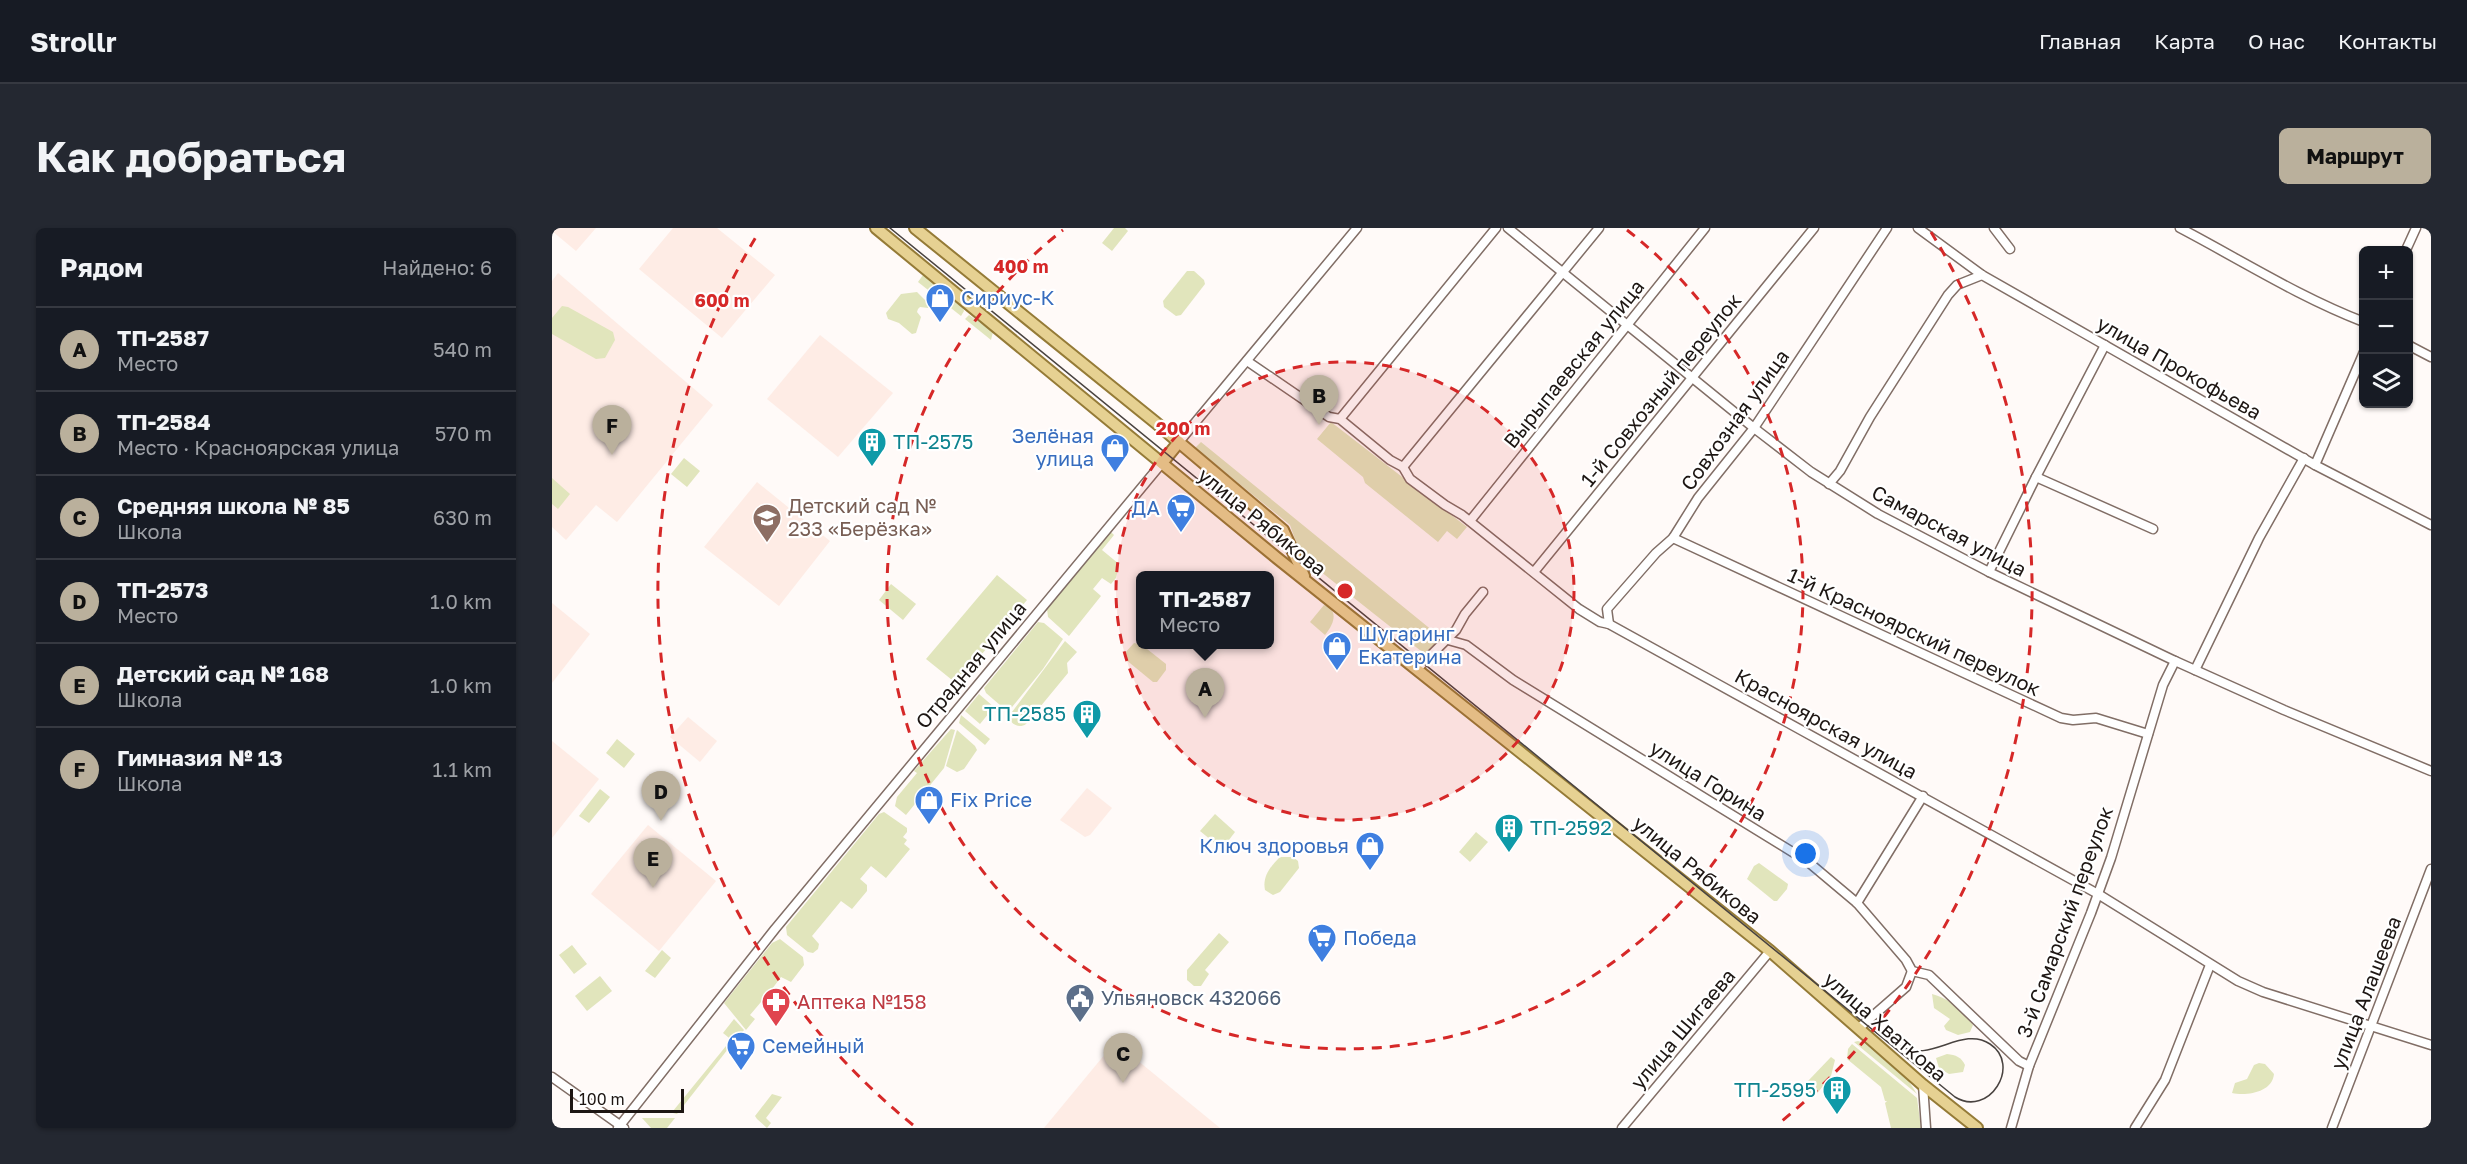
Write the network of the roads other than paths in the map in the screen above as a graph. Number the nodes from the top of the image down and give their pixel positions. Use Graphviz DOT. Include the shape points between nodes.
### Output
graph roads {
  1 [pos="876,228"];
  2 [pos="915,228"];
  3 [pos="1357,228"];
  4 [pos="1496,228"];
  5 [pos="1508,228"];
  6 [pos="1599,228"];
  7 [pos="1706,228"];
  8 [pos="1814,228"];
  9 [pos="1887,228"];
  10 [pos="1918,228"];
  11 [pos="1994,228"];
  12 [pos="2180,228"];
  13 [pos="2416,228"];
  14 [pos="2408,246"];
  15 [pos="2010,249"];
  16 [pos="1563,272"];
  17 [pos="1982,274"];
  18 [pos="2359,320"];
  19 [pos="1627,324"];
  20 [pos="2105,345"];
  21 [pos="2413,347"];
  22 [pos="2363,354"];
  23 [pos="2431,357"];
  24 [pos="1247,361"];
  25 [pos="1692,377"];
  26 [pos="1340,419"];
  27 [pos="1754,428"];
  28 [pos="1179,442"];
  29 [pos="2304,458"];
  30 [pos="1162,463"];
  31 [pos="2315,465"];
  32 [pos="1402,467"];
  33 [pos="2036,477"];
  34 [pos="1829,484"];
  35 [pos="1470,521"];
  36 [pos="2431,525"];
  37 [pos="2153,530"];
  38 [pos="1673,538"];
  39 [pos="1534,572"];
  40 [pos="1989,572"];
  41 [pos="1307,581"];
  42 [pos="1482,592"];
  43 [pos="1607,609"];
  44 [pos="1587,614"];
  45 [pos="1609,624"];
  46 [pos="1448,640"];
  47 [pos="2175,661"];
  48 [pos="1417,669"];
  49 [pos="2194,670"];
  50 [pos="2148,734"];
  51 [pos="2431,771"];
  52 [pos="1923,796"];
  53 [pos="2431,869"];
  54 [pos="2098,894"];
  55 [pos="1857,903"];
  56 [pos="1770,951"];
  57 [pos="2210,965"];
  58 [pos="1912,970"];
  59 [pos="2371,1025"];
  60 [pos="1859,1028"];
  61 [pos="2431,1045"];
  62 [pos="2029,1066"];
  63 [pos="552,1077"];
  64 [pos="1923,1085"];
  65 [pos="621,1127"];
  66 [pos="1622,1128"];
  67 [pos="1926,1128"];
  68 [pos="1977,1128"];
  69 [pos="2011,1128"];
  70 [pos="2135,1128"];
  71 [pos="2332,1128"];
  1 -- 30 [label="main road, улица Рябикова"];
  2 -- 28 [label="main road, улица Рябикова"];
  3 -- 24 [label="street, Отрадная улица"];
  4 -- 26 [label="street"];
  5 -- 16 [label="street, Самарская улица"];
  6 -- 16 [label="street"];
  7 -- 19 [label="street, Вырыпаевская улица"];
  8 -- 25 [label="street, 1-й Совхозный переулок"];
  9 -- 27 [label="street, Совхозная улица"];
  10 -- 17 [label="street, улица Прокофьева"];
  11 -- 15 [label="street"];
  12 -- 18 [label="street" via="2279,284"];
  13 -- 14 [label="street"];
  16 -- 19 [label="street, Самарская улица"];
  16 -- 32 [label="street"];
  17 -- 20 [label="street, улица Прокофьева"];
  17 -- 34 [label="street" via="1957,285 1948,295"];
  19 -- 25 [label="street, Самарская улица"];
  19 -- 35 [label="street, Вырыпаевская улица"];
  20 -- 29 [label="street, улица Прокофьева"];
  20 -- 33 [label="street"];
  21 -- 23 [label="street"];
  22 -- 31 [label="street"];
  24 -- 26 [label="street, Красноярская улица" via="1329,417"];
  24 -- 28 [label="street, Отрадная улица"];
  25 -- 27 [label="street, Самарская улица"];
  25 -- 39 [label="street, 1-й Совхозный переулок"];
  26 -- 32 [label="street, Красноярская улица"];
  27 -- 34 [label="street, Самарская улица"];
  27 -- 38 [label="street, Совхозная улица" via="1698,498"];
  28 -- 30 [label="main road, Отрадная улица"];
  28 -- 41 [label="main road, улица Рябикова" via="1283,530"];
  29 -- 31 [label="street, улица Прокофьева"];
  29 -- 49 [label="street" via="2259,538"];
  30 -- 41 [label="main road, улица Рябикова"];
  30 -- 65 [label="street, Отрадная улица" via="775,929"];
  31 -- 36 [label="street, улица Прокофьева"];
  32 -- 35 [label="street, Красноярская улица" via="1413,482"];
  33 -- 37 [label="street"];
  33 -- 40 [label="street"];
  34 -- 40 [label="street, Самарская улица" via="1886,519"];
  35 -- 39 [label="street, Красноярская улица"];
  38 -- 43 [label="street, Совхозная улица"];
  38 -- 50 [label="street, 1-й Красноярский переулок" via="2061,718 2096,718"];
  39 -- 44 [label="street, Красноярская улица"];
  40 -- 47 [label="street, Самарская улица"];
  41 -- 48 [label="main road, улица Рябикова"];
  42 -- 46 [label="street"];
  43 -- 44 [label="street"];
  43 -- 45 [label="street"];
  44 -- 45 [label="street, Красноярская улица"];
  45 -- 52 [label="street, Красноярская улица"];
  46 -- 48 [label="street"];
  46 -- 55 [label="street, улица Горина" via="1466,645 1513,680 1807,861"];
  47 -- 49 [label="street, Самарская улица"];
  47 -- 50 [label="street, 3-й Самарский переулок"];
  48 -- 56 [label="main road, улица Рябикова"];
  49 -- 51 [label="street, Самарская улица"];
  50 -- 54 [label="street, 3-й Самарский переулок"];
  52 -- 54 [label="street, Красноярская улица"];
  52 -- 55 [label="street"];
  53 -- 59 [label="street, улица Алашеева"];
  54 -- 57 [label="street, Красноярская улица"];
  54 -- 62 [label="street, 3-й Самарский переулок"];
  55 -- 58 [label="street, улица Горина"];
  56 -- 60 [label="main road, улица Хваткова"];
  56 -- 66 [label="street, улица Шигаева"];
  57 -- 59 [label="street, Красноярская улица" via="2257,989"];
  57 -- 70 [label="street" via="2165,1080"];
  58 -- 60 [label="street" via="1906,987"];
  58 -- 62 [label="street" via="1929,975 2019,1061"];
  59 -- 61 [label="street, Красноярская улица"];
  59 -- 71 [label="street, улица Алашеева"];
  60 -- 64 [label="main road, улица Хваткова"];
  62 -- 69 [label="street, 3-й Самарский переулок"];
  63 -- 65 [label="street"];
  64 -- 67 [label="street"];
  64 -- 68 [label="main road, улица Хваткова"];
}
